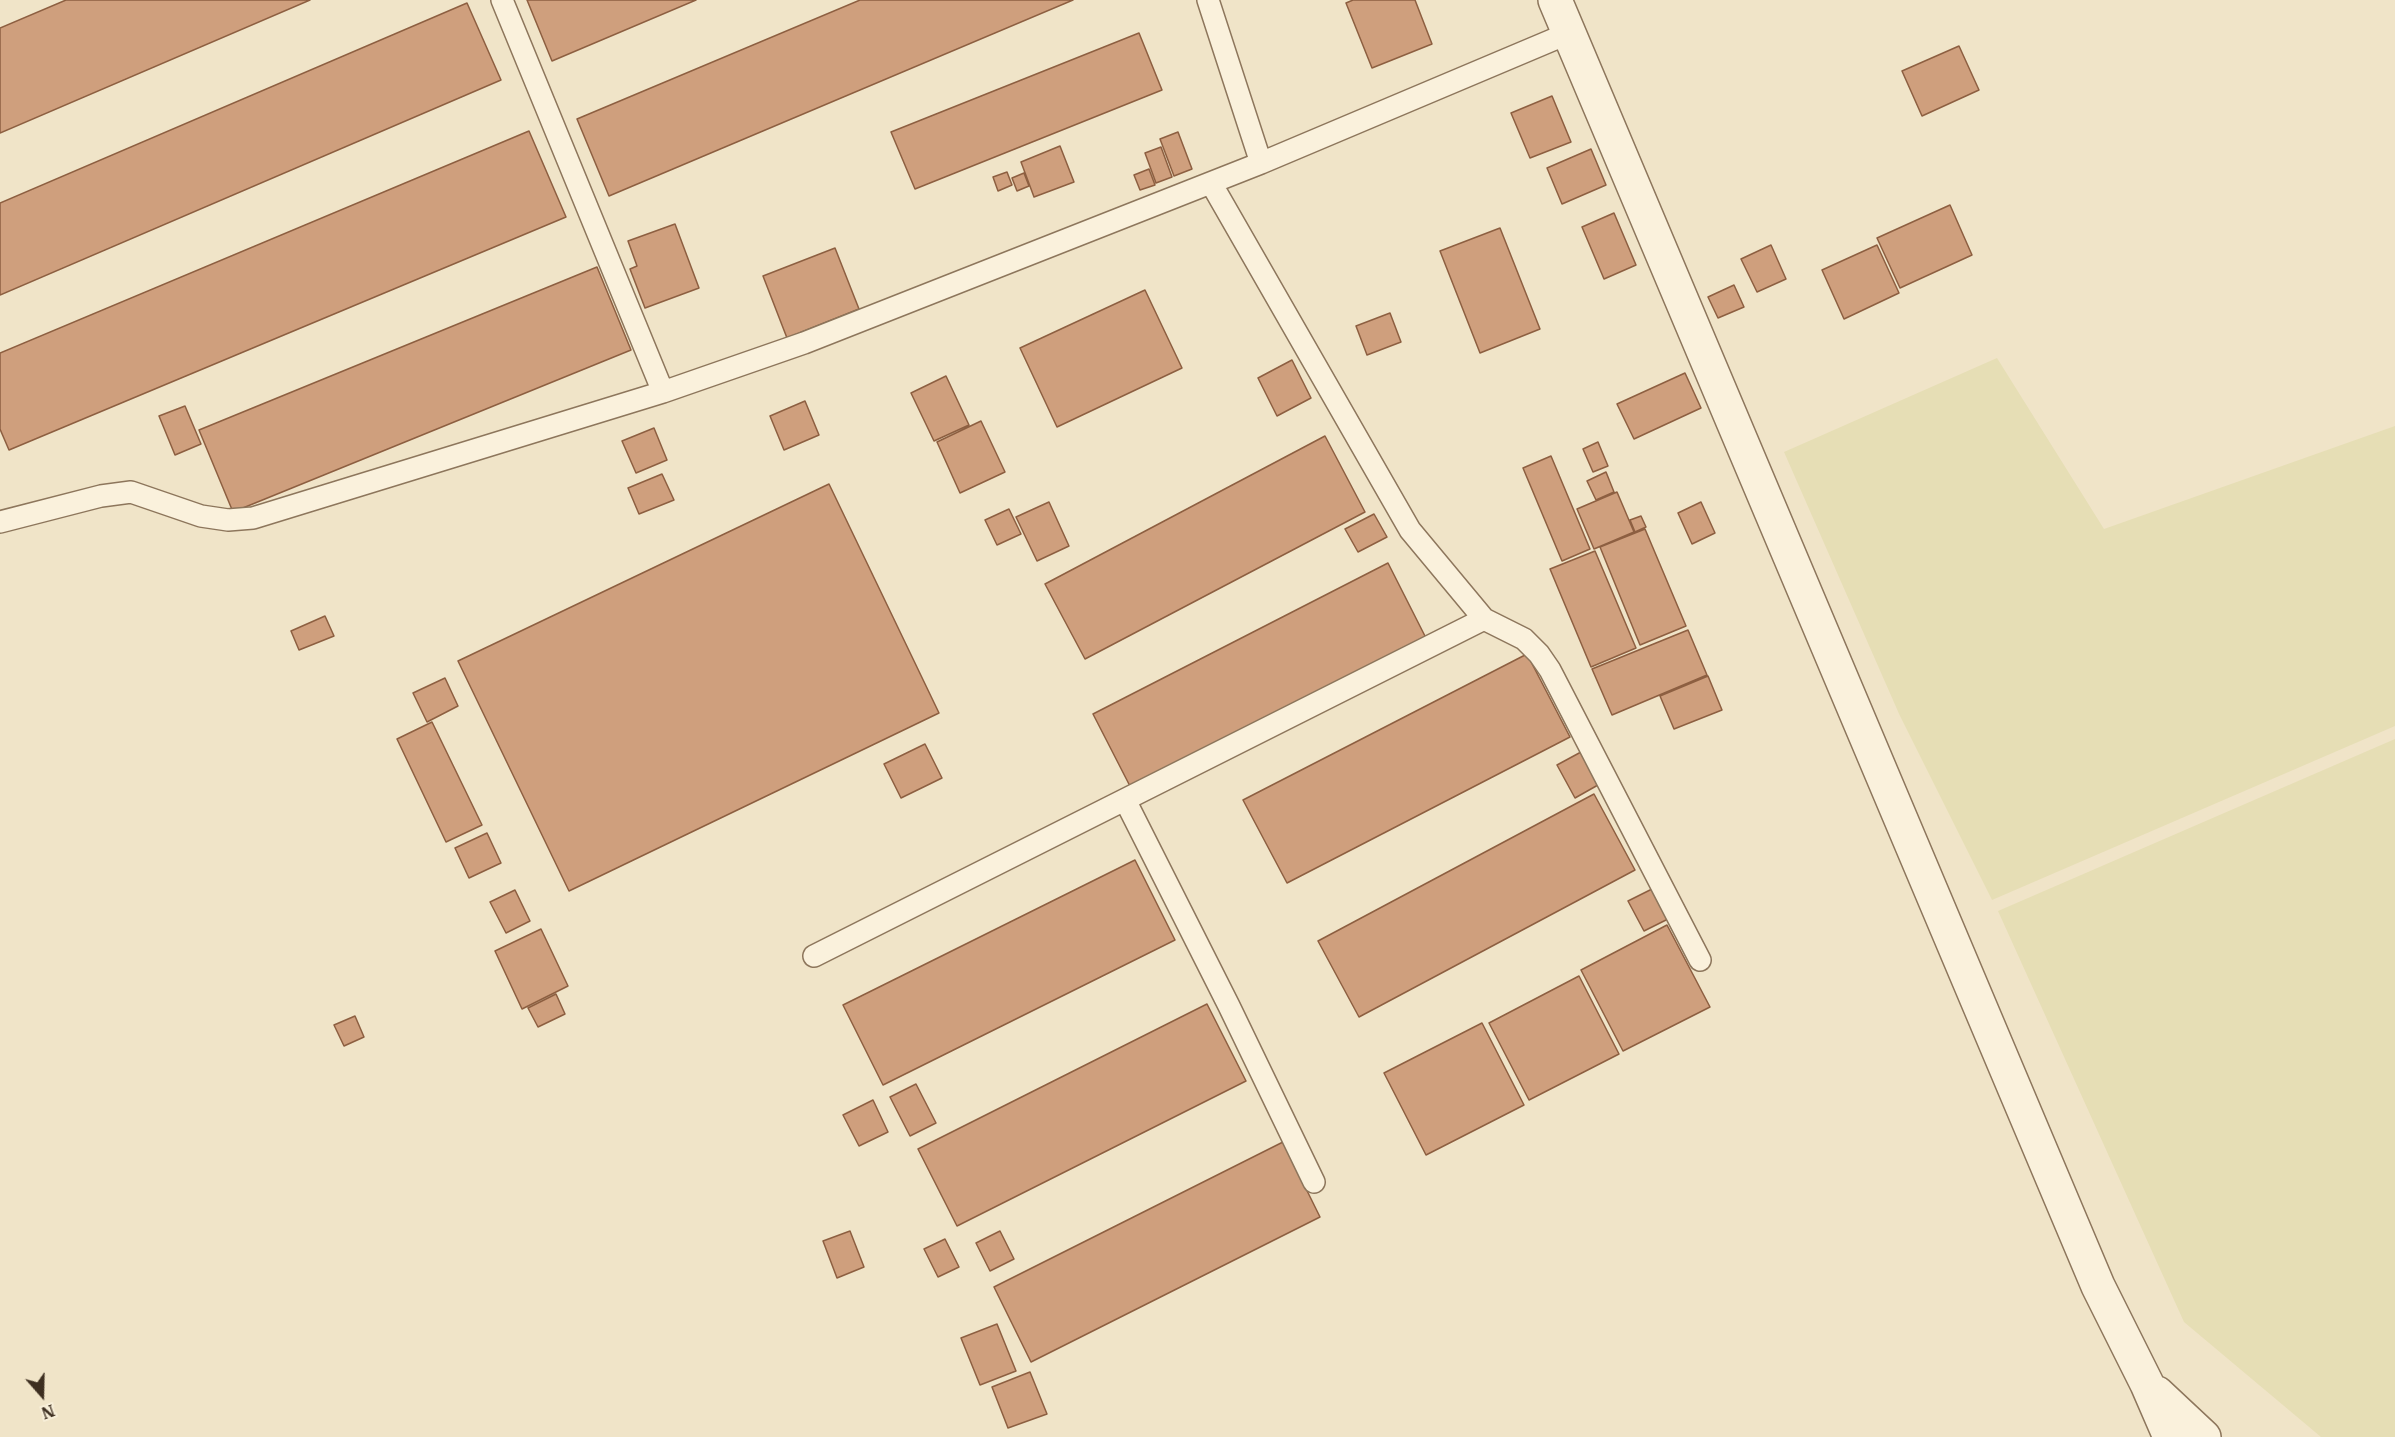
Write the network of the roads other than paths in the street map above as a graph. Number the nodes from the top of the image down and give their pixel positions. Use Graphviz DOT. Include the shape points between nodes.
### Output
graph roads {
  1 [pos="502,0"];
  2 [pos="1208,0"];
  3 [pos="1555,0"];
  4 [pos="1569,33"];
  5 [pos="1261,163"];
  6 [pos="1211,183"];
  7 [pos="663,392"];
  8 [pos="0,522"];
  9 [pos="1484,619"];
  10 [pos="1125,800"];
  11 [pos="814,956"];
  12 [pos="1700,960"];
  13 [pos="1314,1182"];
  14 [pos="2147,1384"];
  15 [pos="2170,1437"];
  16 [pos="2204,1437"];
  1 -- 7 [label="lane"];
  2 -- 5 [label="lane"];
  3 -- 4 [label="street"];
  4 -- 5 [label="lane"];
  4 -- 14 [label="street" via="2098,1286"];
  5 -- 6 [label="lane"];
  6 -- 7 [label="lane" via="804,343"];
  6 -- 9 [label="lane" via="1410,530"];
  7 -- 8 [label="lane" via="253,518 201,516 131,492"];
  9 -- 10 [label="lane"];
  9 -- 12 [label="lane" via="1524,639 1550,670"];
  10 -- 11 [label="lane"];
  10 -- 13 [label="lane"];
  14 -- 15 [label="street"];
  14 -- 16 [label="street"];
}
